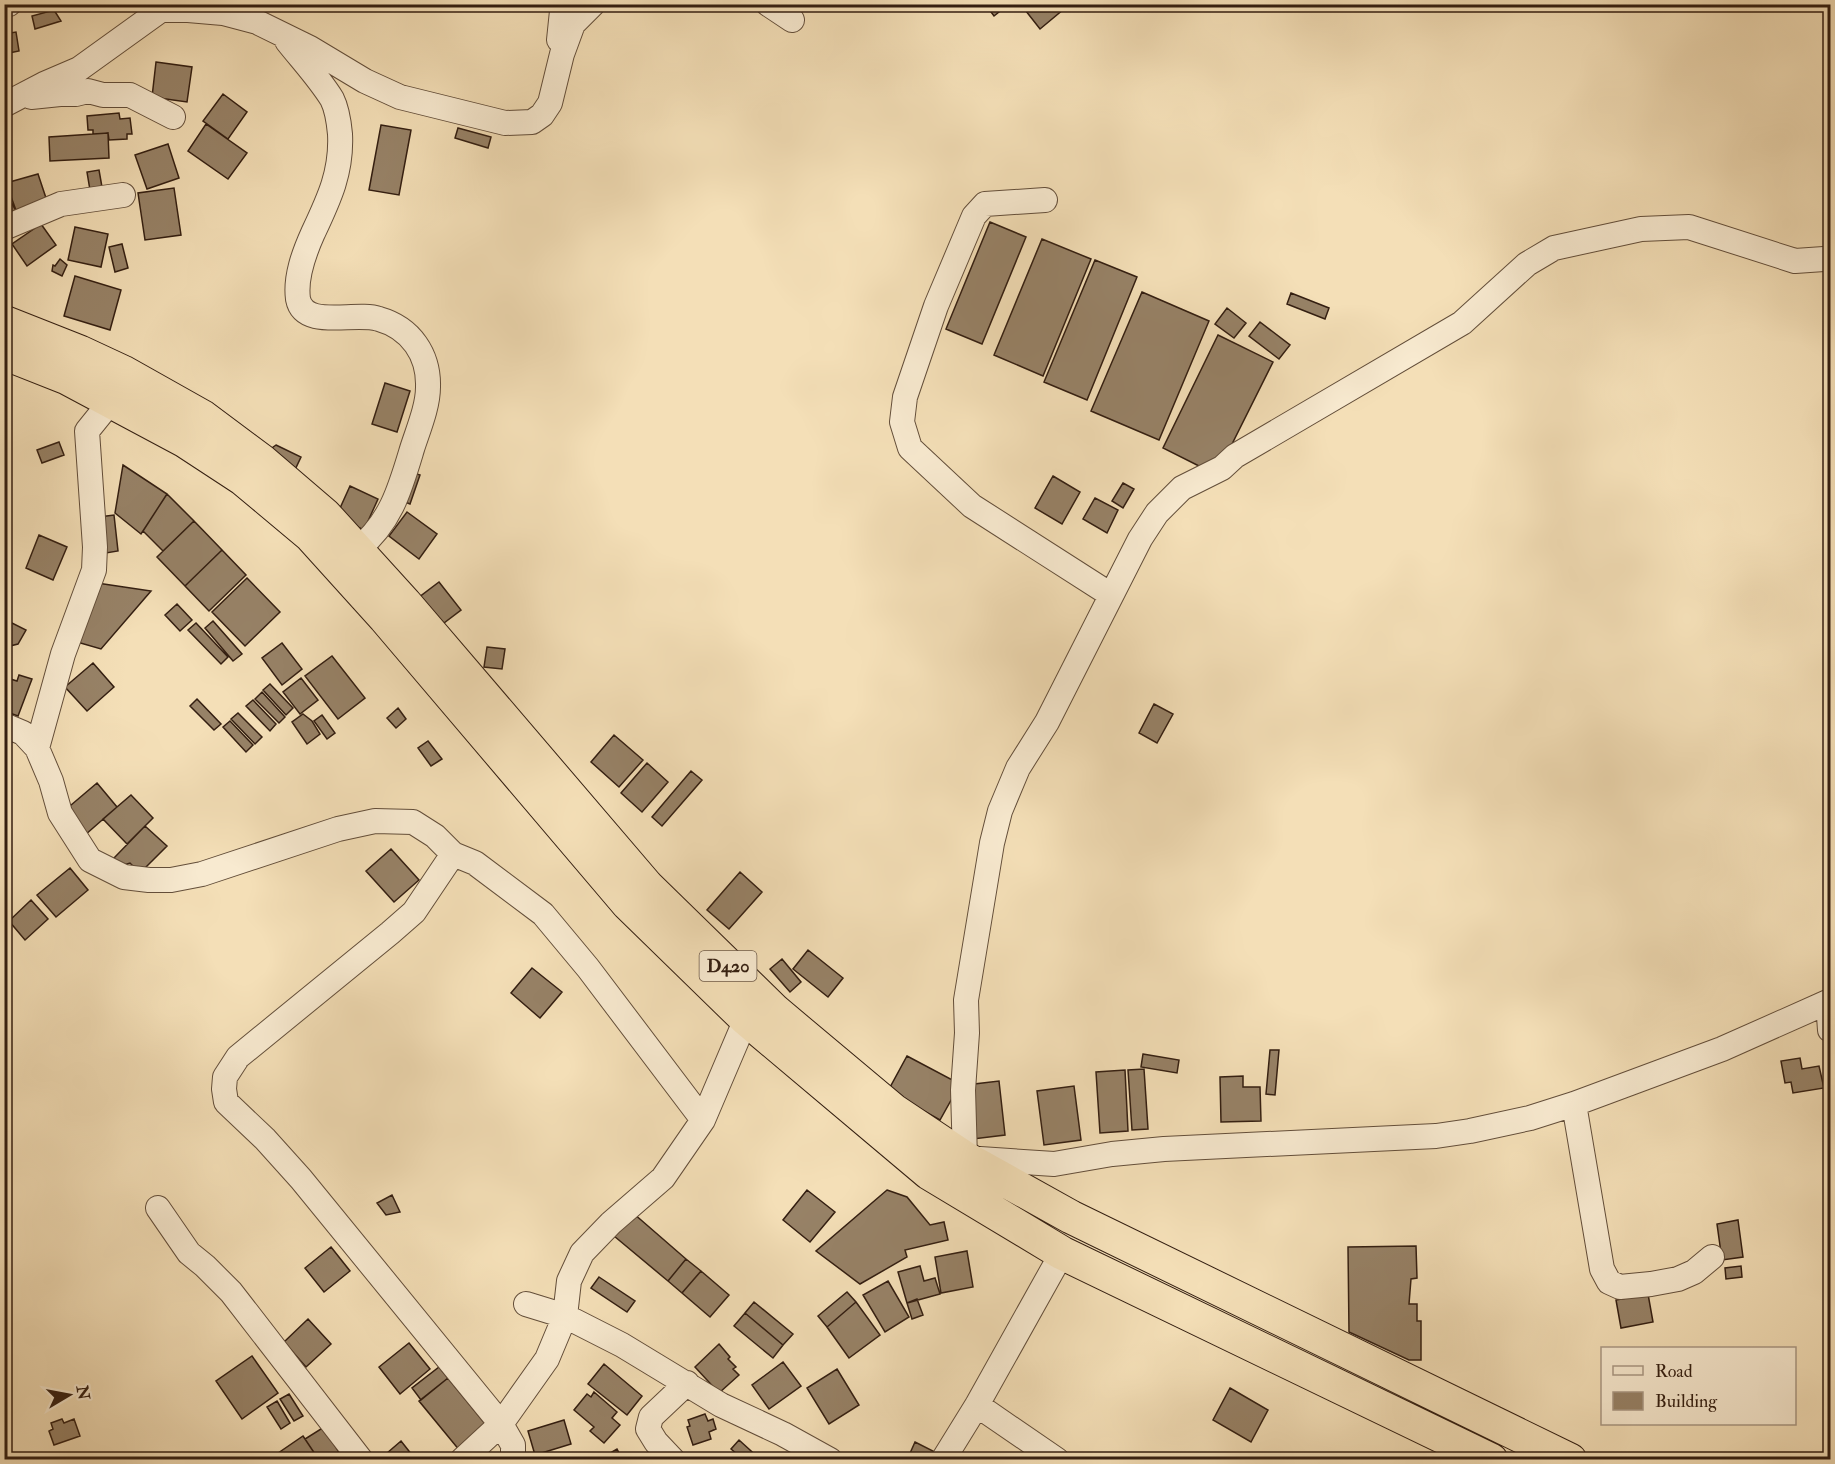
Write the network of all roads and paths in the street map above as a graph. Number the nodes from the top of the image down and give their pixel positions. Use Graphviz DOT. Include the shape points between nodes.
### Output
graph roads {
  1 [pos="9,4"];
  2 [pos="568,4"];
  3 [pos="592,4"];
  4 [pos="768,4"];
  5 [pos="4,5"];
  6 [pos="160,7"];
  7 [pos="792,20"];
  8 [pos="282,34"];
  9 [pos="562,54"];
  10 [pos="11,102"];
  11 [pos="173,117"];
  12 [pos="123,195"];
  13 [pos="1045,200"];
  14 [pos="4,228"];
  15 [pos="1824,259"];
  16 [pos="4,322"];
  17 [pos="4,352"];
  18 [pos="111,400"];
  19 [pos="357,550"];
  20 [pos="1111,595"];
  21 [pos="4,725"];
  22 [pos="37,747"];
  23 [pos="453,854"];
  24 [pos="1829,1001"];
  25 [pos="746,1019"];
  26 [pos="1830,1030"];
  27 [pos="1574,1104"];
  28 [pos="703,1120"];
  29 [pos="965,1158"];
  30 [pos="158,1208"];
  31 [pos="1062,1253"];
  32 [pos="1712,1257"];
  33 [pos="526,1304"];
  34 [pos="565,1316"];
  35 [pos="687,1383"];
  36 [pos="977,1405"];
  37 [pos="501,1424"];
  38 [pos="361,1460"];
  39 [pos="462,1460"];
  40 [pos="513,1460"];
  41 [pos="673,1460"];
  42 [pos="830,1460"];
  43 [pos="943,1460"];
  44 [pos="1057,1460"];
  45 [pos="1491,1460"];
  46 [pos="1570,1460"];
  1 -- 5 [label="street"];
  2 -- 9 [label="street" via="562,11"];
  3 -- 9 [label="street" via="573,24"];
  4 -- 7 [label="street"];
  6 -- 8 [label="street" via="223,13"];
  6 -- 10 [label="street" via="79,69"];
  8 -- 9 [label="street" via="400,97 505,123 532,122 542,115 550,103"];
  8 -- 19 [label="street" via="333,100 341,155 327,204 306,250 299,274 298,300 306,313 317,318 379,318 400,329 417,343 429,388 397,498 381,526"];
  10 -- 11 [label="street" via="88,91 130,95"];
  12 -- 14 [label="street" via="61,204"];
  13 -- 20 [label="street" via="985,204 974,216 936,306 905,397 903,422 910,448 972,506"];
  15 -- 20 [label="street" via="1795,261 1689,227 1641,229 1554,248 1527,264 1462,323 1235,456 1222,468 1182,488 1157,513"];
  16 -- 19 [label="highway, D420" via="123,372 203,417 325,515"];
  17 -- 18 [label="highway, D420"];
  18 -- 22 [label="street" via="87,431 94,570 63,654"];
  18 -- 25 [label="highway, D420" via="243,479 310,535 386,618 628,904"];
  19 -- 29 [label="highway, D420" via="647,886 775,1011 893,1110"];
  20 -- 29 [label="street" via="1047,722 1018,768 1000,811 966,1000"];
  21 -- 22 [label="street" via="23,733"];
  22 -- 23 [label="street" via="60,813 90,860 124,877 171,880 202,874 338,829 375,821 413,822"];
  23 -- 28 [label="street" via="475,863 543,914"];
  23 -- 37 [label="street" via="414,912 238,1057 225,1077 224,1089 226,1102 301,1179"];
  24 -- 26 [label="street"];
  24 -- 27 [label="street" via="1722,1049"];
  25 -- 28 [label="street"];
  25 -- 31 [label="highway, D420" via="929,1173"];
  27 -- 29 [label="street" via="1530,1118 1436,1136 1164,1149 1054,1164"];
  27 -- 32 [label="street" via="1602,1269 1609,1282 1620,1287 1678,1279"];
  28 -- 34 [label="street" via="663,1178 582,1253 569,1281"];
  29 -- 46 [label="highway, D420" via="1081,1222"];
  30 -- 38 [label="street" via="189,1253 231,1292"];
  31 -- 36 [label="street"];
  31 -- 45 [label="highway, D420"];
  33 -- 34 [label="street"];
  34 -- 35 [label="street"];
  34 -- 37 [label="street" via="547,1359"];
  35 -- 41 [label="street" via="651,1418 648,1429"];
  35 -- 42 [label="street" via="721,1405"];
  36 -- 43 [label="street"];
  36 -- 44 [label="street"];
  37 -- 39 [label="street"];
  37 -- 40 [label="street" via="513,1445"];
}
